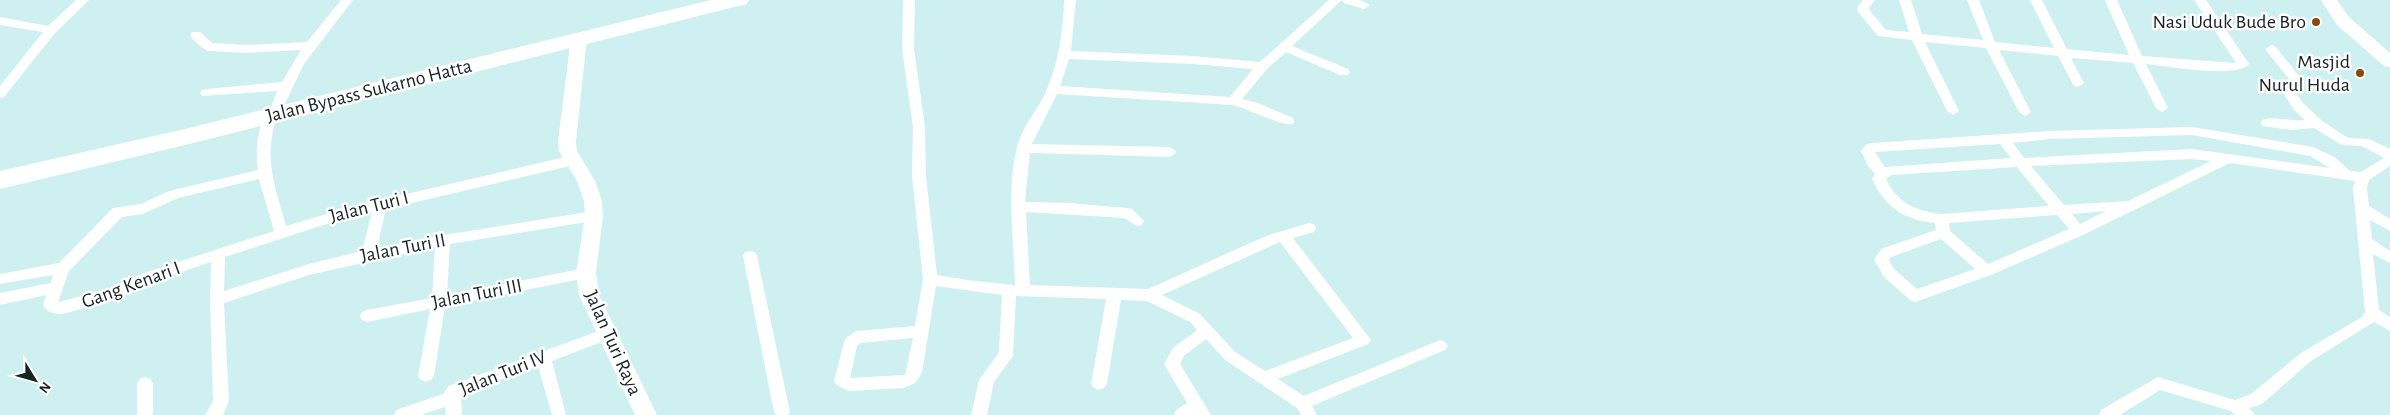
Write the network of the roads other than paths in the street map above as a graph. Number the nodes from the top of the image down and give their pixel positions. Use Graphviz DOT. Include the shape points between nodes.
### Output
graph roads {
  1 [pos="83,0"];
  2 [pos="346,0"];
  3 [pos="703,0"];
  4 [pos="738,0"];
  5 [pos="909,0"];
  6 [pos="1070,0"];
  7 [pos="1336,0"];
  8 [pos="1348,0"];
  9 [pos="1869,0"];
  10 [pos="1905,0"];
  11 [pos="1973,0"];
  12 [pos="2036,0"];
  13 [pos="2111,0"];
  14 [pos="2200,0"];
  15 [pos="2329,0"];
  16 [pos="1364,5"];
  17 [pos="0,21"];
  18 [pos="51,30"];
  19 [pos="196,35"];
  20 [pos="578,38"];
  21 [pos="1917,38"];
  22 [pos="1990,44"];
  23 [pos="308,46"];
  24 [pos="1284,47"];
  25 [pos="2271,49"];
  26 [pos="2063,53"];
  27 [pos="1062,55"];
  28 [pos="2137,59"];
  29 [pos="2390,62"];
  30 [pos="1262,66"];
  31 [pos="1344,72"];
  32 [pos="2078,83"];
  33 [pos="1053,90"];
  34 [pos="206,93"];
  35 [pos="0,94"];
  36 [pos="1232,101"];
  37 [pos="278,103"];
  38 [pos="2162,108"];
  39 [pos="1953,111"];
  40 [pos="2025,112"];
  41 [pos="1288,121"];
  42 [pos="2267,123"];
  43 [pos="2316,123"];
  44 [pos="2177,130"];
  45 [pos="2004,139"];
  46 [pos="1024,148"];
  47 [pos="1170,152"];
  48 [pos="2192,154"];
  49 [pos="2390,155"];
  50 [pos="2228,158"];
  51 [pos="574,160"];
  52 [pos="2390,160"];
  53 [pos="2021,162"];
  54 [pos="0,171"];
  55 [pos="264,173"];
  56 [pos="1882,173"];
  57 [pos="2347,175"];
  58 [pos="2363,177"];
  59 [pos="0,180"];
  60 [pos="380,203"];
  61 [pos="2132,204"];
  62 [pos="1019,207"];
  63 [pos="2362,208"];
  64 [pos="2058,209"];
  65 [pos="594,216"];
  66 [pos="1137,221"];
  67 [pos="1942,226"];
  68 [pos="2390,226"];
  69 [pos="1309,228"];
  70 [pos="2078,231"];
  71 [pos="281,232"];
  72 [pos="1284,236"];
  73 [pos="443,240"];
  74 [pos="2366,242"];
  75 [pos="218,254"];
  76 [pos="368,254"];
  77 [pos="750,256"];
  78 [pos="2390,258"];
  79 [pos="63,268"];
  80 [pos="1986,271"];
  81 [pos="586,273"];
  82 [pos="0,279"];
  83 [pos="930,279"];
  84 [pos="57,287"];
  85 [pos="1016,290"];
  86 [pos="1114,295"];
  87 [pos="1148,295"];
  88 [pos="0,299"];
  89 [pos="217,300"];
  90 [pos="439,301"];
  91 [pos="2372,313"];
  92 [pos="368,316"];
  93 [pos="2390,325"];
  94 [pos="1207,330"];
  95 [pos="920,331"];
  96 [pos="607,334"];
  97 [pos="1440,346"];
  98 [pos="543,357"];
  99 [pos="426,376"];
  100 [pos="1264,378"];
  101 [pos="145,383"];
  102 [pos="1099,384"];
  103 [pos="452,398"];
  104 [pos="1306,409"];
  105 [pos="1200,410"];
  106 [pos="2241,410"];
  107 [pos="2126,411"];
  108 [pos="782,412"];
  109 [pos="559,414"];
  110 [pos="145,415"];
  111 [pos="213,415"];
  112 [pos="402,415"];
  113 [pos="454,415"];
  114 [pos="646,415"];
  115 [pos="979,415"];
  116 [pos="1182,415"];
  117 [pos="2107,415"];
  1 -- 18 [label="street"];
  2 -- 23 [label="street"];
  3 -- 37 [label="highway, Jalan Bypass Sukarno Hatta"];
  4 -- 20 [label="highway, Jalan Bypass Sukarno Hatta"];
  5 -- 83 [label="street" via="908,49 919,127 919,176"];
  6 -- 27 [label="street" via="1070,18"];
  7 -- 24 [label="street"];
  8 -- 16 [label="street"];
  9 -- 21 [label="street" via="1864,12 1882,33"];
  10 -- 21 [label="street"];
  11 -- 22 [label="street"];
  12 -- 26 [label="street"];
  13 -- 28 [label="street"];
  14 -- 28 [label="street" via="2241,60 2241,66 2231,68"];
  15 -- 29 [label="street" via="2343,21"];
  17 -- 18 [label="street"];
  18 -- 35 [label="street"];
  19 -- 23 [label="street" via="209,47"];
  20 -- 37 [label="highway, Jalan Bypass Sukarno Hatta"];
  20 -- 51 [label="street, Jalan Turi Raya" via="567,141 568,151"];
  21 -- 22 [label="street"];
  21 -- 39 [label="street"];
  22 -- 26 [label="street"];
  22 -- 40 [label="street"];
  23 -- 37 [label="street"];
  24 -- 30 [label="street"];
  24 -- 31 [label="street"];
  25 -- 43 [label="street" via="2295,79 2290,94 2292,100"];
  26 -- 28 [label="street"];
  26 -- 32 [label="street"];
  27 -- 30 [label="street"];
  27 -- 33 [label="street"];
  28 -- 38 [label="street"];
  30 -- 36 [label="street"];
  33 -- 36 [label="street"];
  33 -- 46 [label="street" via="1028,133"];
  34 -- 37 [label="street"];
  36 -- 41 [label="street"];
  37 -- 54 [label="highway, Jalan Bypass Sukarno Hatta"];
  37 -- 55 [label="street" via="262,145"];
  37 -- 59 [label="highway, Jalan Bypass Sukarno Hatta"];
  42 -- 43 [label="street" via="2292,126"];
  43 -- 49 [label="street" via="2347,142 2364,142"];
  44 -- 45 [label="street"];
  44 -- 48 [label="street"];
  44 -- 57 [label="street" via="2313,152 2332,160"];
  45 -- 53 [label="street"];
  45 -- 56 [label="street" via="1870,148 1869,156"];
  46 -- 47 [label="street"];
  46 -- 62 [label="street" via="1019,172"];
  48 -- 50 [label="street"];
  48 -- 53 [label="street"];
  50 -- 57 [label="street"];
  50 -- 61 [label="street"];
  51 -- 60 [label="street, Jalan Turi I"];
  51 -- 65 [label="street, Jalan Turi Raya" via="590,192"];
  52 -- 58 [label="street"];
  53 -- 56 [label="street"];
  53 -- 64 [label="street"];
  55 -- 71 [label="street"];
  55 -- 79 [label="street" via="174,194 142,208 118,212"];
  56 -- 67 [label="street" via="1879,179 1892,203"];
  57 -- 58 [label="street"];
  58 -- 63 [label="street" via="2360,188"];
  60 -- 71 [label="street, Jalan Turi I"];
  60 -- 76 [label="street"];
  61 -- 64 [label="street"];
  61 -- 70 [label="street"];
  62 -- 66 [label="street" via="1120,212 1132,215"];
  62 -- 85 [label="street" via="1022,241"];
  63 -- 68 [label="street"];
  63 -- 74 [label="street"];
  64 -- 67 [label="street"];
  64 -- 70 [label="street"];
  65 -- 73 [label="street, Jalan Turi II"];
  65 -- 81 [label="street, Jalan Turi Raya"];
  67 -- 80 [label="street"];
  67 -- 80 [label="street" via="1886,253 1881,260 1888,273 1915,296"];
  69 -- 72 [label="street"];
  70 -- 80 [label="street"];
  71 -- 75 [label="street, Gang Kenari I"];
  72 -- 87 [label="street"];
  72 -- 100 [label="street" via="1363,340"];
  73 -- 76 [label="street, Jalan Turi II"];
  73 -- 90 [label="street"];
  74 -- 78 [label="street"];
  74 -- 91 [label="street"];
  75 -- 84 [label="street, Gang Kenari I" via="146,278 112,295 63,308 50,305"];
  75 -- 89 [label="street"];
  76 -- 89 [label="street, Jalan Turi II" via="276,278"];
  77 -- 108 [label="street"];
  79 -- 82 [label="street, Gang Kenari I"];
  79 -- 84 [label="street, Gang Kenari I"];
  81 -- 90 [label="street, Jalan Turi III"];
  81 -- 96 [label="street, Jalan Turi Raya" via="589,294"];
  83 -- 85 [label="street"];
  83 -- 95 [label="street"];
  84 -- 88 [label="street"];
  85 -- 86 [label="street"];
  85 -- 115 [label="street" via="1008,348 987,380"];
  86 -- 87 [label="street"];
  86 -- 102 [label="street"];
  87 -- 94 [label="street" via="1187,312"];
  89 -- 111 [label="street" via="220,401"];
  90 -- 92 [label="street, Jalan Turi III"];
  90 -- 99 [label="street"];
  91 -- 93 [label="street"];
  91 -- 106 [label="street" via="2367,321 2306,357"];
  94 -- 100 [label="street" via="1230,356"];
  94 -- 105 [label="street" via="1178,352 1172,364"];
  95 -- 95 [label="street" via="914,373 907,381 848,385 842,381 850,343 856,336"];
  96 -- 98 [label="street, Jalan Turi IV"];
  96 -- 114 [label="street, Jalan Turi Raya"];
  97 -- 104 [label="street"];
  98 -- 103 [label="street, Jalan Turi IV" via="455,390 451,393"];
  98 -- 109 [label="street"];
  100 -- 104 [label="street"];
  101 -- 110 [label="street"];
  103 -- 112 [label="street, Jalan Turi IV"];
  103 -- 113 [label="street"];
  105 -- 116 [label="street"];
  106 -- 107 [label="street" via="2158,383"];
  107 -- 117 [label="street"];
}
